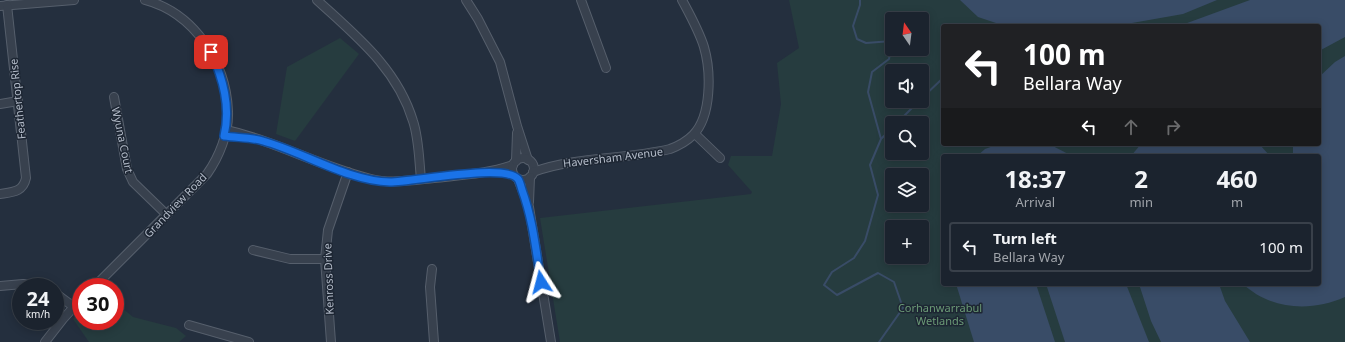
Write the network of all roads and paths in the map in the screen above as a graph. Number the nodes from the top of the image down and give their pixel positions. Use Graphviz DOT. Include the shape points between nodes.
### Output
graph roads {
  1 [pos="74,0"];
  2 [pos="145,0"];
  3 [pos="317,0"];
  4 [pos="466,0"];
  5 [pos="580,0"];
  6 [pos="682,0"];
  7 [pos="3,6"];
  8 [pos="606,68"];
  9 [pos="114,97"];
  10 [pos="18,101"];
  11 [pos="0,104"];
  12 [pos="517,126"];
  13 [pos="225,133"];
  14 [pos="695,134"];
  15 [pos="720,158"];
  16 [pos="530,161"];
  17 [pos="514,163"];
  18 [pos="553,164"];
  19 [pos="348,172"];
  20 [pos="493,172"];
  21 [pos="531,174"];
  22 [pos="516,177"];
  23 [pos="421,179"];
  24 [pos="0,194"];
  25 [pos="529,207"];
  26 [pos="167,215"];
  27 [pos="252,250"];
  28 [pos="325,259"];
  29 [pos="432,269"];
  30 [pos="103,278"];
  31 [pos="12,285"];
  32 [pos="0,286"];
  33 [pos="72,308"];
  34 [pos="189,325"];
  35 [pos="45,342"];
  36 [pos="249,342"];
  37 [pos="331,342"];
  38 [pos="434,342"];
  39 [pos="551,342"];
  1 -- 7 [label="street"];
  2 -- 13 [label="street, Grandview Road" via="170,10 183,20 211,52 226,97 228,111"];
  3 -- 23 [label="street" via="377,56 395,82 413,122"];
  4 -- 12 [label="street" via="500,62"];
  5 -- 8 [label="street"];
  6 -- 14 [label="street" via="704,46 709,84 704,114"];
  7 -- 10 [label="street, Feathertop Rise"];
  9 -- 26 [label="street, Wyuna Court" via="127,169 133,182"];
  10 -- 11 [label="street"];
  10 -- 24 [label="street, Feathertop Rise" via="26,178 19,191"];
  12 -- 16 [label="street"];
  12 -- 17 [label="street"];
  13 -- 19 [label="street" via="264,141"];
  13 -- 26 [label="street, Grandview Road" via="219,152 206,174"];
  14 -- 15 [label="street"];
  14 -- 18 [label="street, Haversham Avenue" via="681,144 658,152"];
  16 -- 17 [label="street" via="522,159"];
  16 -- 18 [label="street, Haversham Avenue"];
  16 -- 21 [label="street"];
  17 -- 20 [label="street"];
  17 -- 22 [label="street"];
  18 -- 21 [label="street, Haversham Avenue"];
  19 -- 23 [label="street" via="390,182"];
  19 -- 28 [label="street, Kenross Drive" via="328,230"];
  20 -- 22 [label="street"];
  20 -- 23 [label="street"];
  21 -- 22 [label="street" via="524,180"];
  21 -- 25 [label="street"];
  22 -- 25 [label="street"];
  25 -- 39 [label="street"];
  26 -- 30 [label="street, Grandview Road"];
  27 -- 28 [label="street" via="290,259"];
  28 -- 37 [label="street, Kenross Drive"];
  29 -- 38 [label="street" via="430,287"];
  31 -- 32 [label="street"];
  33 -- 35 [label="street"];
  34 -- 36 [label="street"];
}
